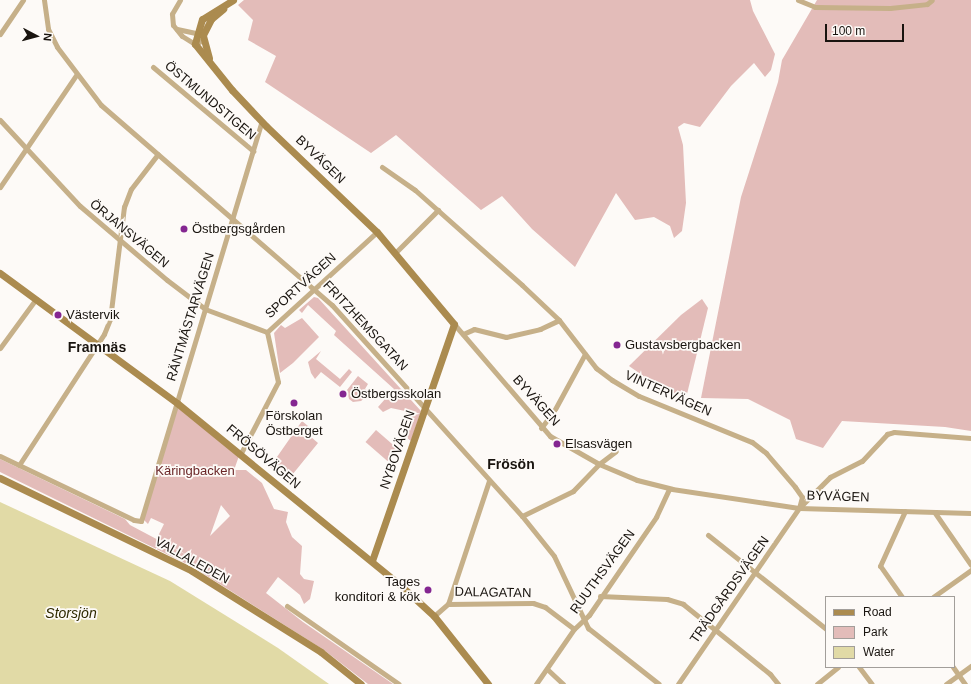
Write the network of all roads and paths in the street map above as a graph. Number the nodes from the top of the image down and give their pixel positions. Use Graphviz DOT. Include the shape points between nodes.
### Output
graph roads {
  1 [pos="23,0"];
  2 [pos="44,0"];
  3 [pos="180,0"];
  4 [pos="233,0"];
  5 [pos="798,0"];
  6 [pos="932,0"];
  7 [pos="176,29"];
  8 [pos="0,34"];
  9 [pos="201,36"];
  10 [pos="194,44"];
  11 [pos="211,63"];
  12 [pos="153,67"];
  13 [pos="76,75"];
  14 [pos="0,120"];
  15 [pos="262,120"];
  16 [pos="25,147"];
  17 [pos="253,151"];
  18 [pos="158,154"];
  19 [pos="382,166"];
  20 [pos="0,187"];
  21 [pos="438,210"];
  22 [pos="232,220"];
  23 [pos="377,232"];
  24 [pos="118,239"];
  25 [pos="395,253"];
  26 [pos="0,273"];
  27 [pos="314,287"];
  28 [pos="36,299"];
  29 [pos="205,309"];
  30 [pos="559,320"];
  31 [pos="454,324"];
  32 [pos="267,332"];
  33 [pos="463,334"];
  34 [pos="99,345"];
  35 [pos="0,348"];
  36 [pos="584,354"];
  37 [pos="177,403"];
  38 [pos="425,408"];
  39 [pos="541,428"];
  40 [pos="971,438"];
  41 [pos="616,451"];
  42 [pos="241,453"];
  43 [pos="0,456"];
  44 [pos="599,464"];
  45 [pos="19,465"];
  46 [pos="0,478"];
  47 [pos="489,481"];
  48 [pos="669,489"];
  49 [pos="799,508"];
  50 [pos="905,511"];
  51 [pos="936,513"];
  52 [pos="971,513"];
  53 [pos="522,516"];
  54 [pos="708,535"];
  55 [pos="372,561"];
  56 [pos="971,565"];
  57 [pos="971,570"];
  58 [pos="755,572"];
  59 [pos="600,596"];
  60 [pos="901,596"];
  61 [pos="935,596"];
  62 [pos="448,604"];
  63 [pos="287,606"];
  64 [pos="434,616"];
  65 [pos="583,620"];
  66 [pos="574,628"];
  67 [pos="825,628"];
  68 [pos="716,630"];
  69 [pos="971,666"];
  70 [pos="837,668"];
  71 [pos="860,668"];
  72 [pos="954,668"];
  73 [pos="546,669"];
  74 [pos="958,674"];
  75 [pos="361,684"];
  76 [pos="399,684"];
  77 [pos="488,684"];
  78 [pos="536,684"];
  79 [pos="563,684"];
  80 [pos="659,684"];
  81 [pos="678,684"];
  82 [pos="778,684"];
  83 [pos="817,684"];
  84 [pos="872,684"];
  85 [pos="946,684"];
  86 [pos="966,684"];
  1 -- 8 [label="street"];
  2 -- 13 [label="street, FRITZHEMSGATAN" via="48,29"];
  3 -- 7 [label="street" via="172,14"];
  4 -- 9 [label="street" via="211,19"];
  5 -- 6 [label="street" via="815,7 890,8 927,4"];
  7 -- 9 [label="street"];
  7 -- 10 [label="street"];
  9 -- 10 [label="street"];
  9 -- 11 [label="street, BYVÄGEN"];
  10 -- 11 [label="street, BYVÄGEN"];
  11 -- 15 [label="street, BYVÄGEN" via="232,90"];
  12 -- 17 [label="street, ÖSTMUNDSTIGEN"];
  13 -- 16 [label="street"];
  13 -- 18 [label="street, FRITZHEMSGATAN" via="101,105"];
  14 -- 16 [label="street, ÖRJANSVÄGEN"];
  15 -- 17 [label="street, RÄNTMÄSTARVÄGEN"];
  15 -- 23 [label="street, BYVÄGEN"];
  16 -- 20 [label="street"];
  16 -- 24 [label="street, ÖRJANSVÄGEN" via="80,206"];
  17 -- 22 [label="street, RÄNTMÄSTARVÄGEN"];
  18 -- 22 [label="street, FRITZHEMSGATAN"];
  18 -- 24 [label="street" via="126,198"];
  19 -- 21 [label="street, VINTERVÄGEN"];
  21 -- 25 [label="street"];
  21 -- 30 [label="street, VINTERVÄGEN"];
  22 -- 27 [label="street, FRITZHEMSGATAN"];
  22 -- 29 [label="street, RÄNTMÄSTARVÄGEN"];
  23 -- 25 [label="street, BYVÄGEN"];
  23 -- 27 [label="street, SPORTVÄGEN"];
  24 -- 29 [label="street, ÖRJANSVÄGEN"];
  24 -- 34 [label="street" via="110,319"];
  25 -- 31 [label="street, BYVÄGEN"];
  26 -- 28 [label="street, FRÖSÖVÄGEN"];
  27 -- 32 [label="street, SPORTVÄGEN"];
  27 -- 38 [label="street, FRITZHEMSGATAN"];
  28 -- 34 [label="street, FRÖSÖVÄGEN"];
  28 -- 35 [label="street"];
  29 -- 32 [label="street, ÖRJANSVÄGEN"];
  29 -- 37 [label="street, RÄNTMÄSTARVÄGEN"];
  30 -- 33 [label="street" via="540,329 506,337 474,329"];
  30 -- 36 [label="street, VINTERVÄGEN"];
  31 -- 33 [label="street, BYVÄGEN"];
  31 -- 38 [label="street, NYBOVÄGEN"];
  32 -- 42 [label="street, SPORTVÄGEN" via="278,382"];
  33 -- 39 [label="street, BYVÄGEN"];
  34 -- 37 [label="street, FRÖSÖVÄGEN"];
  34 -- 45 [label="street"];
  36 -- 39 [label="street" via="554,411"];
  36 -- 49 [label="street, VINTERVÄGEN" via="612,380 639,396 752,442 766,453 796,487 802,497"];
  37 -- 42 [label="street, FRÖSÖVÄGEN"];
  37 -- 45 [label="street, RÄNTMÄSTARVÄGEN" via="141,521 134,520"];
  38 -- 47 [label="street, FRITZHEMSGATAN"];
  38 -- 55 [label="street, NYBOVÄGEN"];
  39 -- 44 [label="street, BYVÄGEN" via="550,436"];
  40 -- 49 [label="street, TRÄDGÅRDSVÄGEN" via="894,432 887,434 862,461 830,477"];
  41 -- 44 [label="street"];
  42 -- 55 [label="street, FRÖSÖVÄGEN" via="284,492"];
  43 -- 45 [label="street"];
  44 -- 48 [label="street, BYVÄGEN"];
  44 -- 53 [label="street" via="573,491"];
  46 -- 75 [label="street, VALLALEDEN" via="192,571 321,652"];
  47 -- 53 [label="street, FRITZHEMSGATAN"];
  47 -- 62 [label="street"];
  48 -- 49 [label="street, BYVÄGEN"];
  48 -- 59 [label="street, RUUTHSVÄGEN" via="656,517"];
  49 -- 50 [label="street, BYVÄGEN"];
  49 -- 58 [label="street, TRÄDGÅRDSVÄGEN"];
  50 -- 51 [label="street, BYVÄGEN"];
  50 -- 60 [label="street" via="880,566"];
  51 -- 52 [label="street, BYVÄGEN"];
  51 -- 56 [label="street"];
  53 -- 65 [label="street, FRITZHEMSGATAN" via="554,556"];
  54 -- 58 [label="street"];
  55 -- 64 [label="street, FRÖSÖVÄGEN"];
  57 -- 61 [label="street"];
  58 -- 67 [label="street"];
  58 -- 68 [label="street, TRÄDGÅRDSVÄGEN"];
  59 -- 65 [label="street, RUUTHSVÄGEN"];
  59 -- 68 [label="street" via="667,599 683,604"];
  62 -- 64 [label="street, DALAGATAN"];
  62 -- 66 [label="street, DALAGATAN" via="533,603 545,607"];
  63 -- 76 [label="street"];
  64 -- 77 [label="street, FRÖSÖVÄGEN"];
  65 -- 66 [label="street, RUUTHSVÄGEN"];
  65 -- 80 [label="street, FRITZHEMSGATAN" via="588,628"];
  66 -- 73 [label="street, RUUTHSVÄGEN"];
  68 -- 81 [label="street, TRÄDGÅRDSVÄGEN"];
  68 -- 82 [label="street" via="770,674"];
  69 -- 74 [label="street"];
  70 -- 83 [label="street"];
  71 -- 84 [label="street"];
  72 -- 74 [label="street"];
  73 -- 78 [label="street, RUUTHSVÄGEN"];
  73 -- 79 [label="street"];
  74 -- 85 [label="street"];
  74 -- 86 [label="street"];
}
